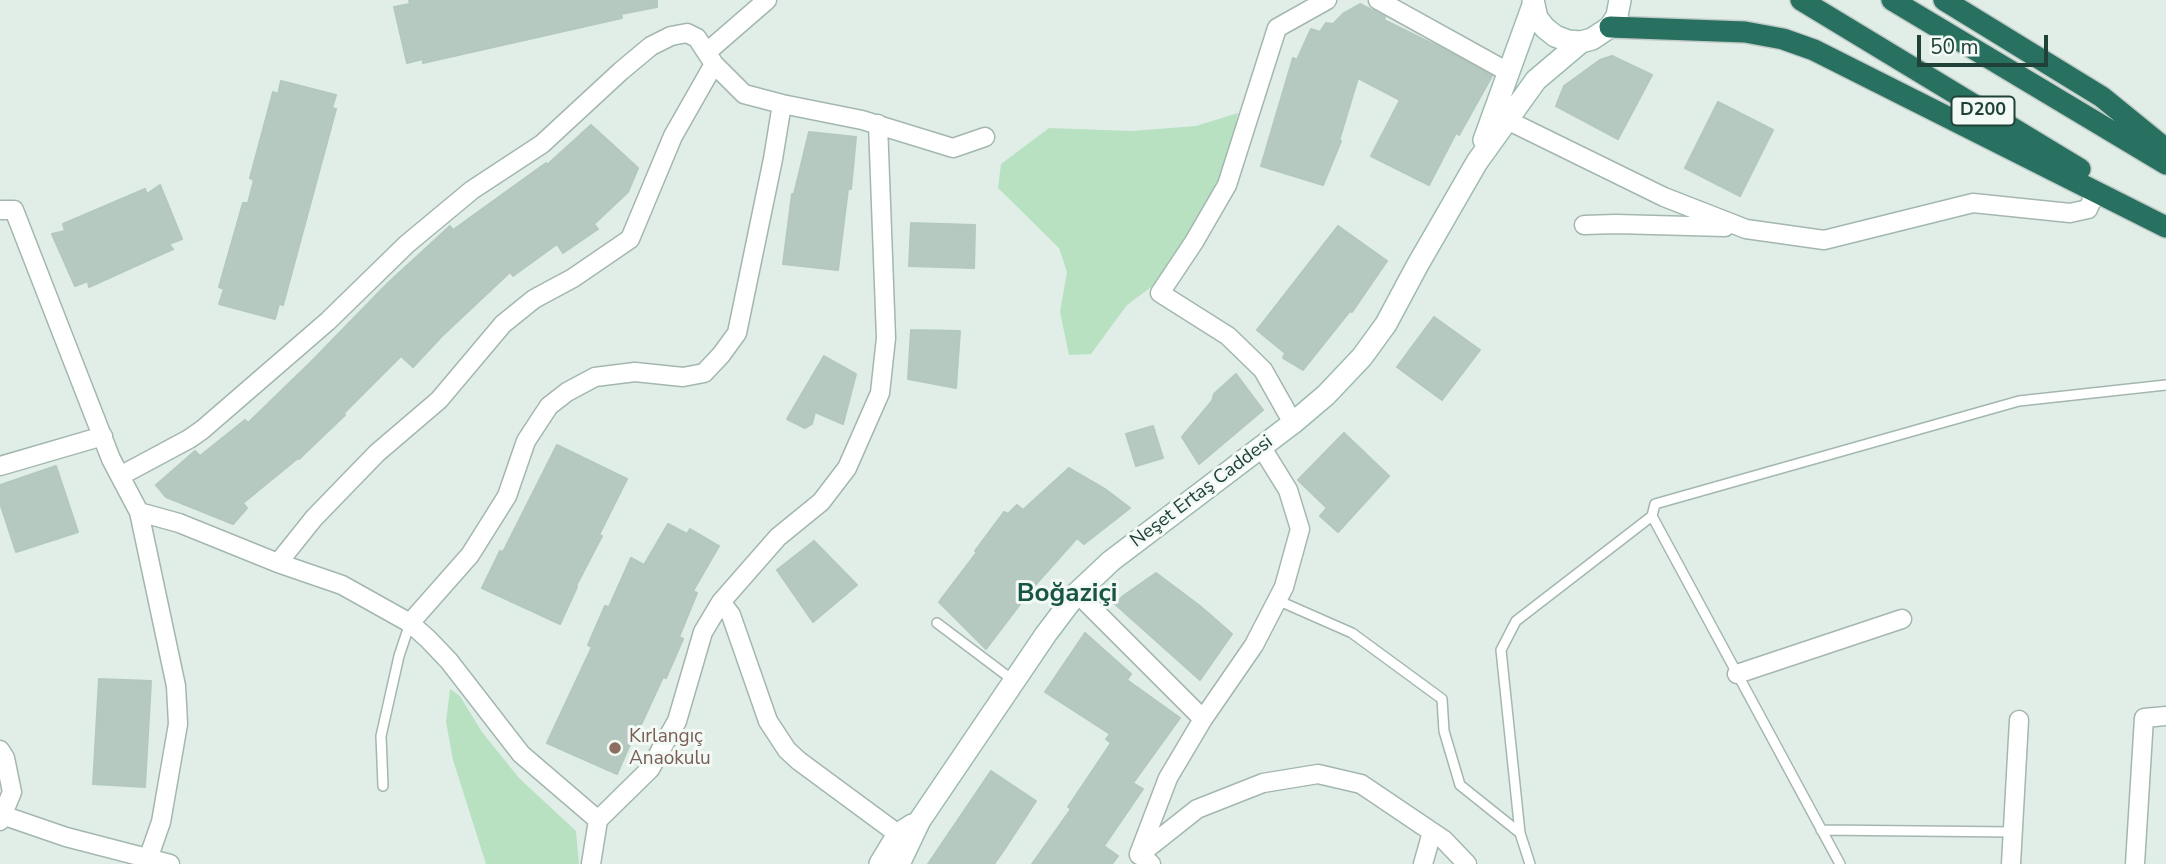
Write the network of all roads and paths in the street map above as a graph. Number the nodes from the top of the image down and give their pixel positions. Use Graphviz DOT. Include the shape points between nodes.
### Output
graph roads {
  1 [pos="767,0"];
  2 [pos="1327,0"];
  3 [pos="1378,0"];
  4 [pos="1620,0"];
  5 [pos="1801,0"];
  6 [pos="1892,0"];
  7 [pos="1944,0"];
  8 [pos="1533,3"];
  9 [pos="1610,27"];
  10 [pos="1581,42"];
  11 [pos="710,58"];
  12 [pos="1508,72"];
  13 [pos="782,104"];
  14 [pos="1507,120"];
  15 [pos="878,124"];
  16 [pos="985,137"];
  17 [pos="2166,149"];
  18 [pos="1477,162"];
  19 [pos="2166,164"];
  20 [pos="2096,191"];
  21 [pos="0,210"];
  22 [pos="2166,221"];
  23 [pos="1584,225"];
  24 [pos="2166,227"];
  25 [pos="1746,229"];
  26 [pos="2166,385"];
  27 [pos="1293,423"];
  28 [pos="103,436"];
  29 [pos="1262,449"];
  30 [pos="0,466"];
  31 [pos="120,476"];
  32 [pos="139,512"];
  33 [pos="1651,516"];
  34 [pos="278,563"];
  35 [pos="1077,593"];
  36 [pos="1277,600"];
  37 [pos="721,602"];
  38 [pos="1902,619"];
  39 [pos="937,623"];
  40 [pos="410,624"];
  41 [pos="1737,674"];
  42 [pos="1014,681"];
  43 [pos="2166,716"];
  44 [pos="1203,719"];
  45 [pos="2019,720"];
  46 [pos="0,750"];
  47 [pos="383,786"];
  48 [pos="1,818"];
  49 [pos="598,820"];
  50 [pos="919,820"];
  51 [pos="1821,830"];
  52 [pos="1432,832"];
  53 [pos="2013,832"];
  54 [pos="1520,833"];
  55 [pos="898,834"];
  56 [pos="148,859"];
  57 [pos="1141,861"];
  58 [pos="170,864"];
  59 [pos="591,864"];
  60 [pos="880,864"];
  61 [pos="899,864"];
  62 [pos="1423,864"];
  63 [pos="1467,864"];
  64 [pos="1530,864"];
  65 [pos="1840,864"];
  66 [pos="2011,864"];
  67 [pos="2135,864"];
  1 -- 11 [label="street"];
  2 -- 27 [label="street" via="1277,28 1227,185 1160,293 1228,336 1263,370"];
  3 -- 12 [label="street"];
  4 -- 9 [label="main road"];
  5 -- 22 [label="highway, D200"];
  6 -- 19 [label="highway, D200"];
  7 -- 17 [label="highway" via="2102,97"];
  8 -- 10 [label="main road" via="1545,28 1555,36"];
  8 -- 12 [label="main road, Neşet Ertaş Caddesi"];
  9 -- 10 [label="main road, Neşet Ertaş Caddesi"];
  9 -- 20 [label="highway" via="1745,32 1783,39 1814,50"];
  10 -- 14 [label="main road, Neşet Ertaş Caddesi" via="1536,80"];
  11 -- 13 [label="street" via="744,94"];
  11 -- 31 [label="street" via="698,38 687,33 651,46 542,144 472,190 407,244 328,321 202,430"];
  11 -- 34 [label="street" via="630,239 534,299 503,324 439,400 377,453"];
  12 -- 18 [label="main road, Neşet Ertaş Caddesi"];
  13 -- 15 [label="street"];
  13 -- 40 [label="street" via="737,333 704,373 682,377 635,372 595,377 549,407 526,441 507,496 470,555"];
  14 -- 18 [label="main road, Neşet Ertaş Caddesi"];
  14 -- 25 [label="street" via="1664,197"];
  15 -- 16 [label="street" via="953,148"];
  15 -- 37 [label="street" via="886,338 880,393 847,468 821,502 779,537"];
  18 -- 27 [label="main road, Neşet Ertaş Caddesi" via="1386,324 1326,395"];
  20 -- 24 [label="highway"];
  20 -- 25 [label="street" via="2088,209 2070,214 1973,203 1824,240"];
  21 -- 28 [label="street" via="14,210"];
  23 -- 25 [label="street"];
  26 -- 33 [label="lane" via="2019,401 1655,504"];
  27 -- 29 [label="main road, Neşet Ertaş Caddesi"];
  28 -- 30 [label="street"];
  28 -- 31 [label="street"];
  29 -- 35 [label="main road, Neşet Ertaş Caddesi" via="1153,528"];
  29 -- 36 [label="street" via="1288,490 1300,529"];
  31 -- 32 [label="street"];
  32 -- 34 [label="street"];
  32 -- 56 [label="street" via="176,686 178,724 161,822"];
  33 -- 41 [label="lane"];
  33 -- 54 [label="lane" via="1516,621 1501,650"];
  34 -- 40 [label="street" via="342,585"];
  35 -- 42 [label="main road, Neşet Ertaş Caddesi"];
  35 -- 44 [label="street"];
  36 -- 44 [label="street" via="1254,645"];
  36 -- 54 [label="lane" via="1352,633 1442,699 1444,731 1460,785"];
  37 -- 49 [label="street" via="703,632 677,721 650,769"];
  37 -- 55 [label="street" via="731,615 768,721 788,750"];
  38 -- 41 [label="street"];
  39 -- 42 [label="lane"];
  40 -- 47 [label="lane" via="381,736"];
  40 -- 49 [label="street" via="449,662 521,754"];
  41 -- 51 [label="lane"];
  42 -- 50 [label="main road, Neşet Ertaş Caddesi"];
  43 -- 67 [label="street" via="2144,718"];
  44 -- 57 [label="street" via="1168,778"];
  45 -- 53 [label="street"];
  46 -- 48 [label="street" via="12,792"];
  48 -- 56 [label="street"];
  49 -- 59 [label="street"];
  50 -- 55 [label="main road, Neşet Ertaş Caddesi"];
  50 -- 61 [label="main road, Neşet Ertaş Caddesi"];
  51 -- 53 [label="lane"];
  51 -- 65 [label="lane"];
  52 -- 57 [label="street" via="1361,784 1318,774 1263,783 1197,809"];
  52 -- 62 [label="street"];
  52 -- 63 [label="street"];
  53 -- 66 [label="street"];
  54 -- 64 [label="lane"];
  55 -- 60 [label="main road, Neşet Ertaş Caddesi"];
  56 -- 58 [label="street"];
}
